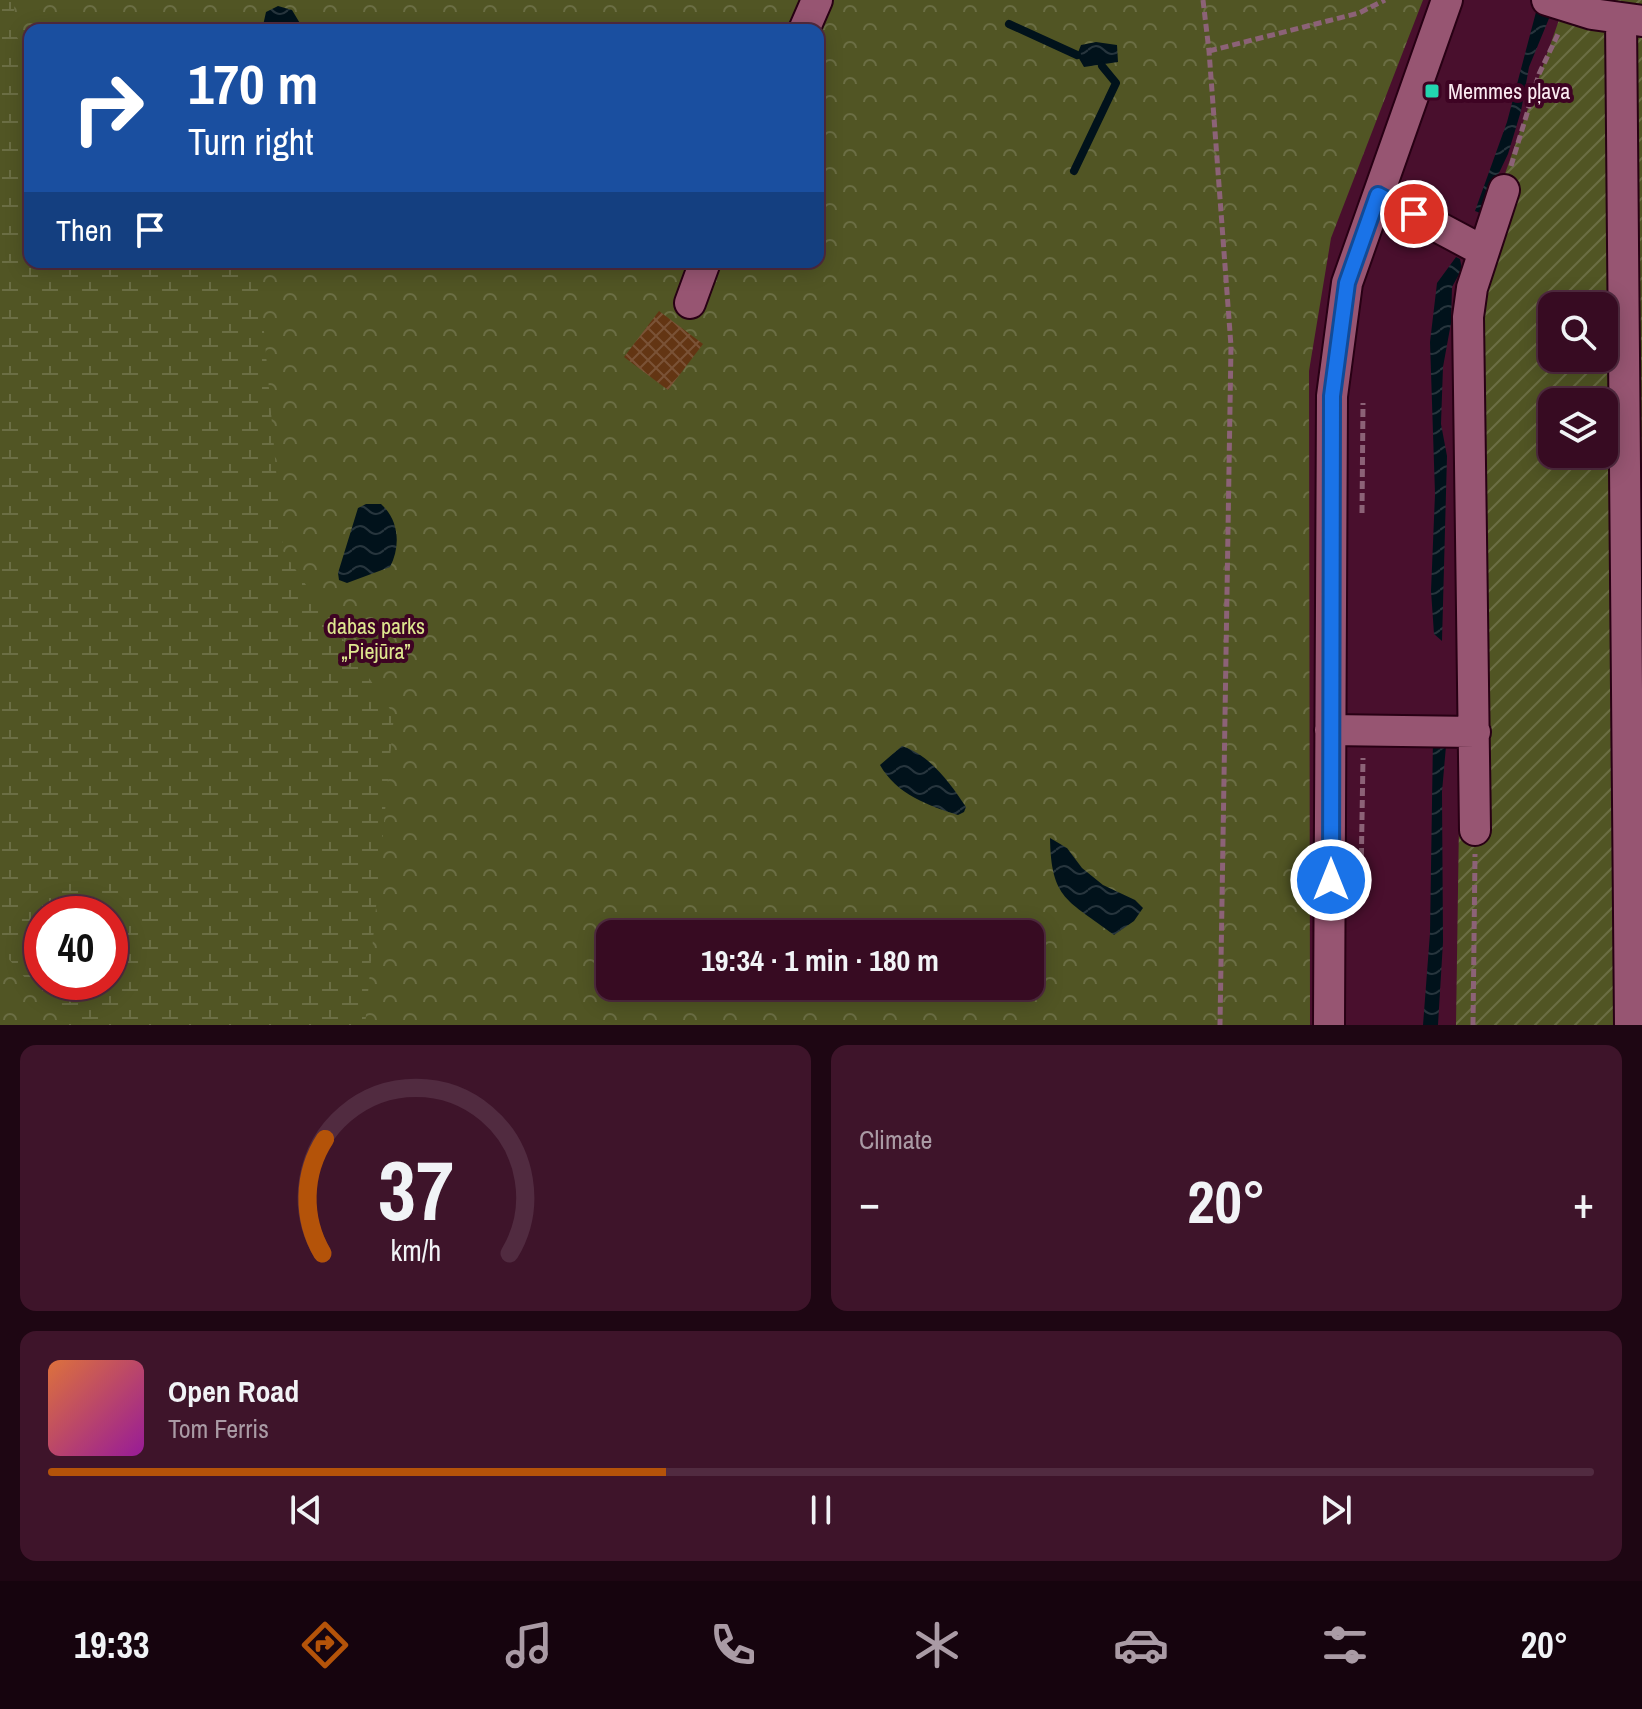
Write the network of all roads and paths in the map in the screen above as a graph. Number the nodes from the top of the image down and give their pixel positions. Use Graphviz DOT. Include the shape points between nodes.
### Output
graph roads {
  1 [pos="817,0"];
  2 [pos="1203,0"];
  3 [pos="1385,0"];
  4 [pos="1447,0"];
  5 [pos="1557,4"];
  6 [pos="1631,20"];
  7 [pos="807,24"];
  8 [pos="1209,51"];
  9 [pos="1504,190"];
  10 [pos="1378,195"];
  11 [pos="1483,251"];
  12 [pos="703,268"];
  13 [pos="690,303"];
  14 [pos="1363,392"];
  15 [pos="1361,526"];
  16 [pos="1330,730"];
  17 [pos="1363,731"];
  18 [pos="1475,732"];
  19 [pos="1475,830"];
  20 [pos="1361,886"];
  21 [pos="1220,1025"];
  22 [pos="1329,1025"];
  23 [pos="1473,1025"];
  24 [pos="1630,1025"];
  1 -- 7 [label="street"];
  2 -- 8 [label="path"];
  3 -- 8 [label="path" via="1359,13"];
  4 -- 10 [label="street"];
  5 -- 6 [label="street"];
  5 -- 9 [label="path"];
  6 -- 24 [label="street"];
  8 -- 21 [label="path" via="1231,346"];
  9 -- 11 [label="street"];
  10 -- 11 [label="street"];
  10 -- 16 [label="street" via="1347,283 1332,396"];
  11 -- 18 [label="street" via="1468,317"];
  12 -- 13 [label="street"];
  14 -- 15 [label="path"];
  16 -- 17 [label="street"];
  16 -- 22 [label="street"];
  17 -- 18 [label="street"];
  17 -- 20 [label="path"];
  18 -- 19 [label="street"];
  19 -- 23 [label="path"];
}
